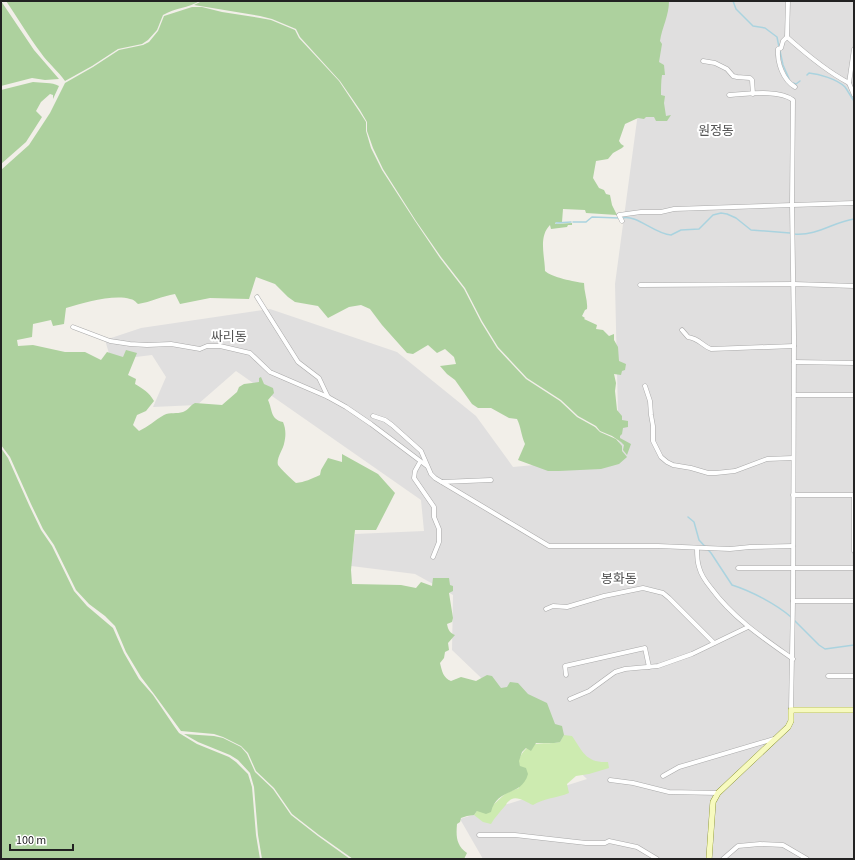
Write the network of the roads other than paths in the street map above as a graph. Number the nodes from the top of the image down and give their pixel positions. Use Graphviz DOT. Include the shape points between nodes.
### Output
graph roads {
  1 [pos="788,1"];
  2 [pos="788,37"];
  3 [pos="854,49"];
  4 [pos="703,61"];
  5 [pos="849,83"];
  6 [pos="795,86"];
  7 [pos="753,94"];
  8 [pos="729,95"];
  9 [pos="854,95"];
  10 [pos="792,204"];
  11 [pos="854,204"];
  12 [pos="622,221"];
  13 [pos="794,284"];
  14 [pos="640,285"];
  15 [pos="854,286"];
  16 [pos="257,298"];
  17 [pos="73,327"];
  18 [pos="682,330"];
  19 [pos="794,346"];
  20 [pos="794,362"];
  21 [pos="854,363"];
  22 [pos="645,386"];
  23 [pos="794,396"];
  24 [pos="854,396"];
  25 [pos="328,397"];
  26 [pos="373,416"];
  27 [pos="793,458"];
  28 [pos="420,462"];
  29 [pos="427,466"];
  30 [pos="491,480"];
  31 [pos="441,482"];
  32 [pos="793,495"];
  33 [pos="854,495"];
  34 [pos="793,546"];
  35 [pos="697,548"];
  36 [pos="854,551"];
  37 [pos="433,557"];
  38 [pos="738,568"];
  39 [pos="793,568"];
  40 [pos="854,568"];
  41 [pos="793,601"];
  42 [pos="854,601"];
  43 [pos="546,609"];
  44 [pos="748,627"];
  45 [pos="714,643"];
  46 [pos="793,659"];
  47 [pos="648,667"];
  48 [pos="566,675"];
  49 [pos="828,676"];
  50 [pos="854,676"];
  51 [pos="570,699"];
  52 [pos="791,710"];
  53 [pos="854,710"];
  54 [pos="774,739"];
  55 [pos="663,776"];
  56 [pos="610,780"];
  57 [pos="718,793"];
  58 [pos="479,835"];
  59 [pos="656,859"];
  60 [pos="709,859"];
  61 [pos="723,859"];
  62 [pos="807,859"];
  1 -- 2 [label="street"];
  2 -- 5 [label="street" via="830,72"];
  2 -- 6 [label="street" via="783,41 778,55 784,76"];
  3 -- 5 [label="street"];
  4 -- 7 [label="street" via="727,69 733,76 750,78"];
  5 -- 9 [label="street"];
  7 -- 8 [label="street"];
  7 -- 10 [label="street" via="781,94 793,100"];
  10 -- 11 [label="street"];
  10 -- 12 [label="street" via="641,212 619,215"];
  10 -- 13 [label="street"];
  13 -- 14 [label="street"];
  13 -- 15 [label="street"];
  13 -- 19 [label="street"];
  16 -- 25 [label="street" via="298,362 319,378"];
  17 -- 25 [label="street" via="110,341 148,345 170,344 200,349 213,345 250,354 270,372"];
  18 -- 19 [label="street" via="688,338 696,339 711,349"];
  19 -- 20 [label="street"];
  20 -- 21 [label="street"];
  20 -- 23 [label="street"];
  22 -- 27 [label="street" via="649,394 653,441 661,457 667,462 716,473 735,471 767,459"];
  23 -- 24 [label="street"];
  23 -- 27 [label="street"];
  25 -- 28 [label="street" via="371,424"];
  26 -- 29 [label="street" via="392,425 421,451"];
  27 -- 32 [label="street"];
  28 -- 29 [label="street"];
  28 -- 37 [label="street" via="414,478 434,507 434,517 440,529 439,542"];
  29 -- 31 [label="street" via="431,474"];
  30 -- 31 [label="street"];
  31 -- 35 [label="street" via="549,546"];
  32 -- 33 [label="street"];
  32 -- 34 [label="street"];
  33 -- 36 [label="street"];
  34 -- 35 [label="street"];
  34 -- 39 [label="street"];
  35 -- 44 [label="street" via="699,567 705,580 730,611"];
  38 -- 39 [label="street"];
  39 -- 40 [label="street"];
  39 -- 41 [label="street"];
  41 -- 42 [label="street"];
  41 -- 46 [label="street"];
  43 -- 45 [label="street" via="553,606 567,607 643,588 663,593"];
  44 -- 45 [label="street"];
  44 -- 46 [label="street"];
  45 -- 47 [label="street" via="658,666"];
  46 -- 52 [label="street"];
  47 -- 48 [label="street" via="645,648 565,666"];
  47 -- 51 [label="street" via="615,672 589,691"];
  49 -- 50 [label="street"];
  52 -- 53 [label="street"];
  52 -- 54 [label="street" via="788,727"];
  54 -- 55 [label="street" via="679,767"];
  54 -- 57 [label="street"];
  56 -- 57 [label="street" via="669,792"];
  57 -- 60 [label="street" via="713,802"];
  58 -- 59 [label="street" via="515,835 586,843 609,841 636,847"];
  61 -- 62 [label="street" via="738,846 760,844 783,845"];
}
